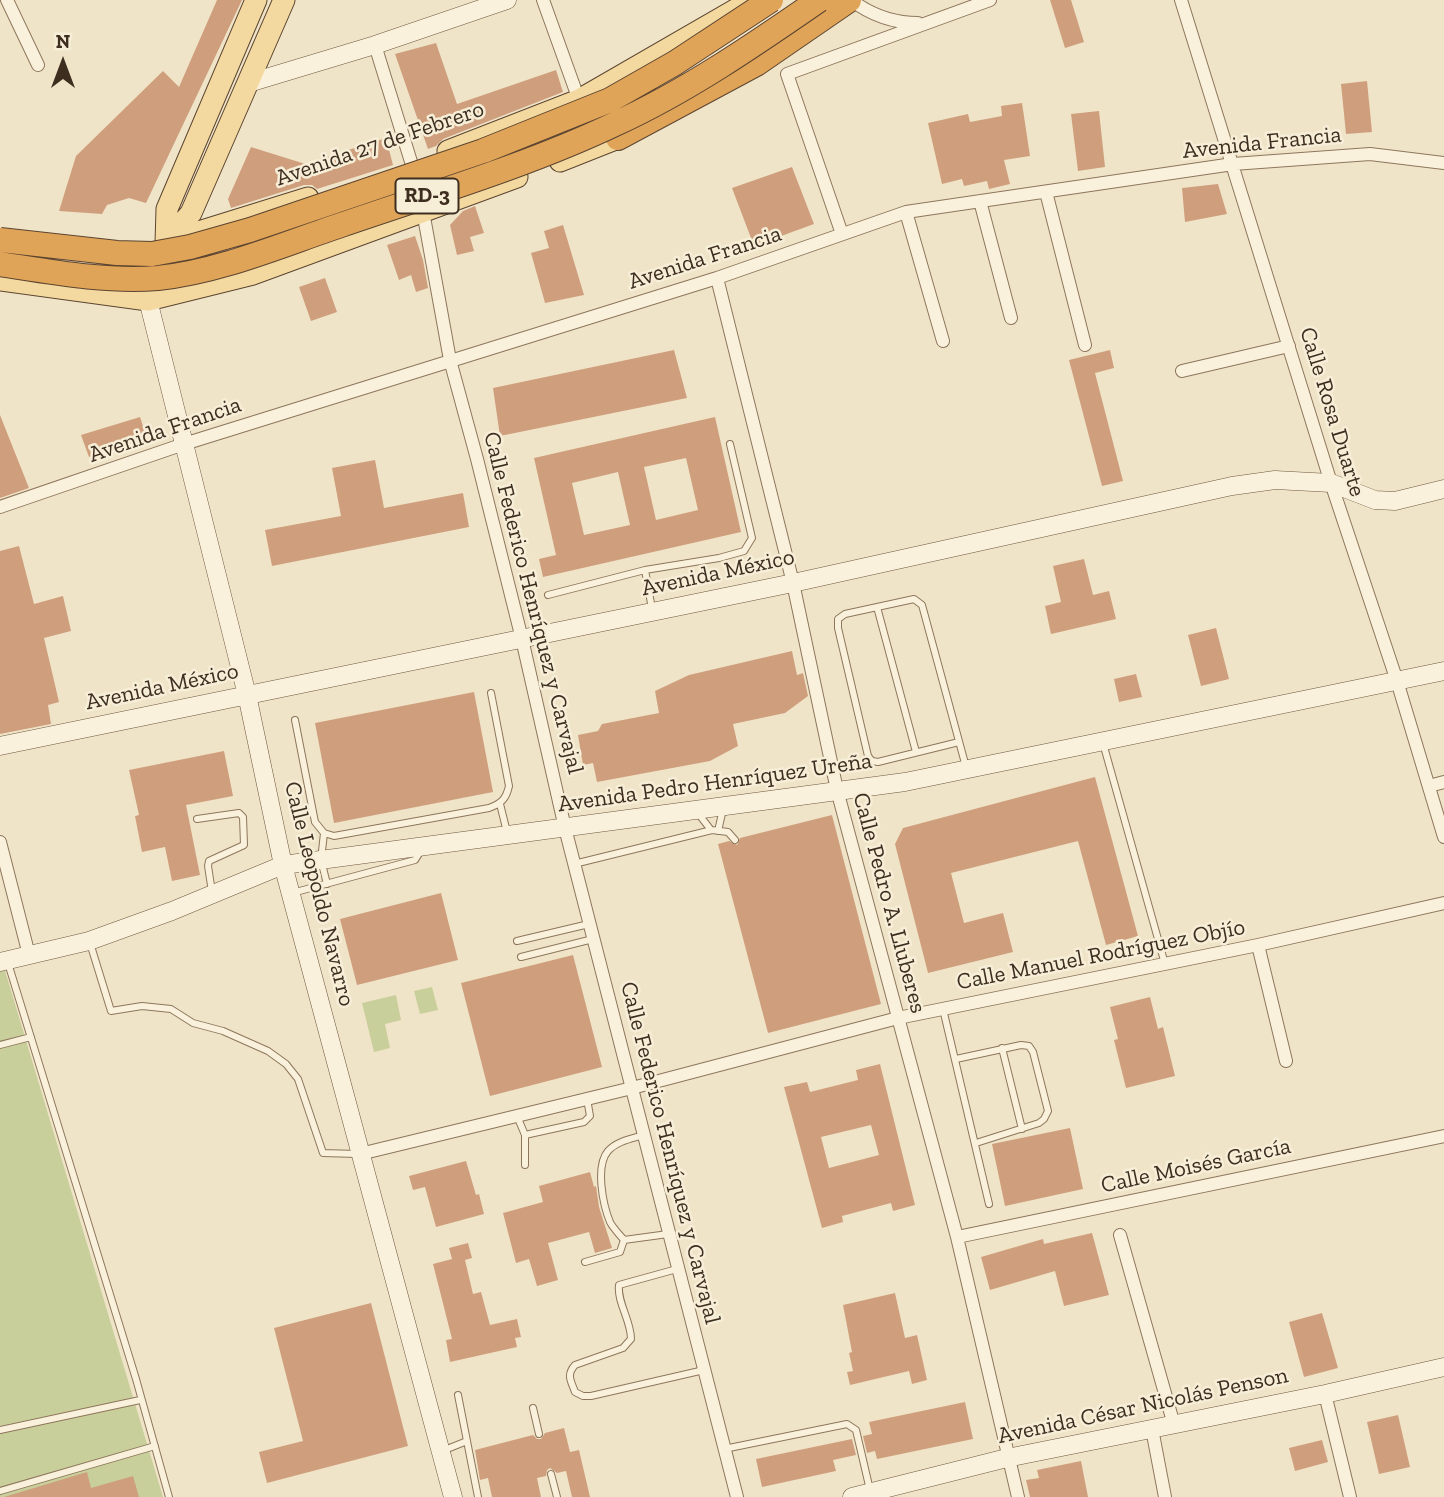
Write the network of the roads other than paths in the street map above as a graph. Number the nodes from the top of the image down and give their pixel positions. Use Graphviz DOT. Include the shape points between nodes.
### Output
graph roads {
  1 [pos="7,0"];
  2 [pos="256,0"];
  3 [pos="284,0"];
  4 [pos="507,0"];
  5 [pos="543,0"];
  6 [pos="752,0"];
  7 [pos="771,0"];
  8 [pos="821,0"];
  9 [pos="850,0"];
  10 [pos="990,0"];
  11 [pos="1181,0"];
  12 [pos="472,7"];
  13 [pos="926,23"];
  14 [pos="375,45"];
  15 [pos="38,65"];
  16 [pos="249,83"];
  17 [pos="579,100"];
  18 [pos="618,138"];
  19 [pos="1444,163"];
  20 [pos="1233,164"];
  21 [pos="413,165"];
  22 [pos="1046,192"];
  23 [pos="980,201"];
  24 [pos="906,212"];
  25 [pos="424,213"];
  26 [pos="0,228"];
  27 [pos="24,232"];
  28 [pos="842,234"];
  29 [pos="0,240"];
  30 [pos="166,243"];
  31 [pos="0,264"];
  32 [pos="717,278"];
  33 [pos="9,281"];
  34 [pos="148,300"];
  35 [pos="1011,318"];
  36 [pos="943,341"];
  37 [pos="1085,345"];
  38 [pos="1289,346"];
  39 [pos="450,360"];
  40 [pos="1182,371"];
  41 [pos="184,444"];
  42 [pos="730,444"];
  43 [pos="1331,483"];
  44 [pos="1444,489"];
  45 [pos="0,507"];
  46 [pos="645,570"];
  47 [pos="793,583"];
  48 [pos="548,595"];
  49 [pos="877,607"];
  50 [pos="653,611"];
  51 [pos="522,639"];
  52 [pos="1444,671"];
  53 [pos="1396,681"];
  54 [pos="491,693"];
  55 [pos="247,695"];
  56 [pos="295,720"];
  57 [pos="1103,741"];
  58 [pos="959,742"];
  59 [pos="0,746"];
  60 [pos="916,752"];
  61 [pos="966,769"];
  62 [pos="1444,782"];
  63 [pos="1429,786"];
  64 [pos="837,790"];
  65 [pos="500,804"];
  66 [pos="724,806"];
  67 [pos="695,810"];
  68 [pos="197,819"];
  69 [pos="565,828"];
  70 [pos="715,830"];
  71 [pos="324,833"];
  72 [pos="508,836"];
  73 [pos="1444,836"];
  74 [pos="735,840"];
  75 [pos="0,842"];
  76 [pos="423,847"];
  77 [pos="321,860"];
  78 [pos="574,864"];
  79 [pos="283,865"];
  80 [pos="327,884"];
  81 [pos="212,894"];
  82 [pos="291,894"];
  83 [pos="1444,903"];
  84 [pos="589,924"];
  85 [pos="593,939"];
  86 [pos="89,941"];
  87 [pos="517,941"];
  88 [pos="1258,945"];
  89 [pos="29,955"];
  90 [pos="521,957"];
  91 [pos="4,961"];
  92 [pos="1165,964"];
  93 [pos="943,1009"];
  94 [pos="898,1018"];
  95 [pos="31,1037"];
  96 [pos="0,1045"];
  97 [pos="1002,1048"];
  98 [pos="956,1059"];
  99 [pos="1286,1061"];
  100 [pos="632,1088"];
  101 [pos="587,1099"];
  102 [pos="517,1115"];
  103 [pos="1023,1129"];
  104 [pos="524,1136"];
  105 [pos="644,1136"];
  106 [pos="1444,1136"];
  107 [pos="976,1143"];
  108 [pos="360,1154"];
  109 [pos="524,1166"];
  110 [pos="989,1204"];
  111 [pos="668,1234"];
  112 [pos="1120,1235"];
  113 [pos="957,1237"];
  114 [pos="624,1240"];
  115 [pos="586,1262"];
  116 [pos="677,1269"];
  117 [pos="1444,1367"];
  118 [pos="704,1370"];
  119 [pos="1325,1394"];
  120 [pos="458,1395"];
  121 [pos="140,1400"];
  122 [pos="533,1408"];
  123 [pos="1174,1424"];
  124 [pos="1152,1429"];
  125 [pos="0,1430"];
  126 [pos="539,1434"];
  127 [pos="467,1441"];
  128 [pos="155,1446"];
  129 [pos="724,1450"];
  130 [pos="440,1451"];
  131 [pos="1007,1458"];
  132 [pos="551,1474"];
  133 [pos="0,1491"];
  134 [pos="871,1492"];
  135 [pos="169,1497"];
  136 [pos="453,1497"];
  137 [pos="478,1497"];
  138 [pos="557,1497"];
  139 [pos="737,1497"];
  140 [pos="852,1497"];
  141 [pos="1018,1497"];
  142 [pos="1165,1497"];
  143 [pos="1350,1497"];
  1 -- 15 [label="street"];
  2 -- 30 [label="main road" via="167,209"];
  3 -- 16 [label="main road"];
  4 -- 12 [label="main road"];
  5 -- 17 [label="street"];
  6 -- 17 [label="main road, Avenida 27 de Febrero / RD-3"];
  7 -- 29 [label="highway, RD-3, bridge" via="610,100 483,151 250,230 152,254"];
  8 -- 18 [label="main road, RD-3" via="738,61"];
  8 -- 31 [label="highway, RD-3, bridge" via="691,83 614,125 245,258 140,279"];
  9 -- 13 [label="street" via="887,20"];
  9 -- 18 [label="highway" via="756,64"];
  10 -- 13 [label="street"];
  11 -- 20 [label="street, Calle Rosa Duarte"];
  12 -- 14 [label="main road"];
  13 -- 28 [label="street" via="787,74"];
  14 -- 16 [label="main road"];
  14 -- 21 [label="street, Calle Federico Henríquez y Carvajal"];
  16 -- 30 [label="main road" via="191,214"];
  17 -- 21 [label="main road, Avenida 27 de Febrero / RD-3"];
  18 -- 25 [label="main road, RD-3"];
  19 -- 20 [label="street, Avenida Francia" via="1370,153"];
  20 -- 22 [label="street, Avenida Francia"];
  20 -- 38 [label="street, Calle Rosa Duarte"];
  21 -- 25 [label="street, Calle Federico Henríquez y Carvajal"];
  21 -- 30 [label="main road, Avenida 27 de Febrero / RD-3"];
  22 -- 23 [label="street, Avenida Francia"];
  22 -- 37 [label="street"];
  23 -- 24 [label="street, Avenida Francia"];
  23 -- 35 [label="street"];
  24 -- 28 [label="street, Avenida Francia"];
  24 -- 36 [label="street"];
  25 -- 34 [label="main road, RD-3" via="253,274"];
  25 -- 39 [label="street, Calle Federico Henríquez y Carvajal"];
  26 -- 27 [label="main road, Avenida 27 de Febrero / RD-3"];
  27 -- 30 [label="main road, Avenida 27 de Febrero / RD-3" via="119,246"];
  27 -- 33 [label="main road" via="41,240 116,252 130,260 134,274 126,285 114,288 35,279"];
  28 -- 32 [label="street, Avenida Francia"];
  30 -- 34 [label="main road"];
  32 -- 39 [label="street, Avenida Francia"];
  32 -- 47 [label="street, Calle Pedro A. Lluberes"];
  33 -- 34 [label="main road, RD-3"];
  34 -- 41 [label="main road, Calle Leopoldo Navarro"];
  38 -- 40 [label="street"];
  38 -- 43 [label="street, Calle Rosa Duarte"];
  39 -- 41 [label="street, Avenida Francia"];
  39 -- 51 [label="street, Calle Federico Henríquez y Carvajal"];
  41 -- 45 [label="street, Avenida Francia"];
  41 -- 55 [label="main road, Calle Leopoldo Navarro"];
  42 -- 46 [label="lane" via="752,538 744,551"];
  43 -- 44 [label="main road, Avenida México" via="1375,500 1395,501"];
  43 -- 47 [label="main road, Avenida México" via="1275,480 1232,486"];
  43 -- 53 [label="street, Calle Rosa Duarte"];
  46 -- 48 [label="lane"];
  46 -- 50 [label="lane"];
  47 -- 50 [label="main road, Avenida México"];
  47 -- 64 [label="street, Calle Pedro A. Lluberes"];
  49 -- 58 [label="lane" via="914,599 922,605"];
  49 -- 60 [label="lane"];
  49 -- 60 [label="lane" via="838,620 868,756 878,762"];
  50 -- 51 [label="main road, Avenida México"];
  51 -- 55 [label="main road, Avenida México"];
  51 -- 69 [label="street, Calle Federico Henríquez y Carvajal"];
  52 -- 53 [label="main road, Avenida Pedro Henríquez Ureña"];
  53 -- 57 [label="main road, Avenida Pedro Henríquez Ureña"];
  53 -- 63 [label="street, Calle Rosa Duarte"];
  54 -- 65 [label="lane" via="509,786"];
  55 -- 59 [label="main road, Avenida México"];
  55 -- 79 [label="main road, Calle Leopoldo Navarro"];
  56 -- 71 [label="lane" via="315,822"];
  57 -- 61 [label="main road, Avenida Pedro Henríquez Ureña"];
  57 -- 92 [label="lane"];
  58 -- 60 [label="lane"];
  58 -- 61 [label="lane"];
  61 -- 64 [label="main road, Avenida Pedro Henríquez Ureña"];
  62 -- 63 [label="street"];
  63 -- 73 [label="street, Calle Rosa Duarte"];
  64 -- 66 [label="main road, Avenida Pedro Henríquez Ureña"];
  64 -- 94 [label="street, Calle Pedro A. Lluberes"];
  65 -- 71 [label="lane" via="334,836"];
  65 -- 72 [label="lane"];
  66 -- 67 [label="main road, Avenida Pedro Henríquez Ureña"];
  66 -- 70 [label="lane"];
  67 -- 69 [label="main road, Avenida Pedro Henríquez Ureña"];
  67 -- 70 [label="lane"];
  68 -- 81 [label="lane" via="232,813 243,817 244,845 209,861"];
  69 -- 72 [label="main road, Avenida Pedro Henríquez Ureña"];
  69 -- 78 [label="street, Calle Federico Henríquez y Carvajal"];
  70 -- 74 [label="lane" via="728,832"];
  70 -- 78 [label="lane"];
  71 -- 77 [label="lane"];
  72 -- 76 [label="main road, Avenida Pedro Henríquez Ureña"];
  75 -- 89 [label="street"];
  76 -- 77 [label="main road, Avenida Pedro Henríquez Ureña"];
  76 -- 80 [label="lane" via="415,860"];
  77 -- 79 [label="main road, Avenida Pedro Henríquez Ureña"];
  77 -- 80 [label="lane"];
  78 -- 84 [label="street, Calle Federico Henríquez y Carvajal"];
  79 -- 81 [label="main road, Avenida Pedro Henríquez Ureña"];
  79 -- 82 [label="main road, Calle Leopoldo Navarro"];
  80 -- 82 [label="lane"];
  81 -- 86 [label="main road, Avenida Pedro Henríquez Ureña"];
  82 -- 108 [label="main road, Calle Leopoldo Navarro"];
  83 -- 88 [label="street, Calle Manuel Rodríguez Objío"];
  84 -- 85 [label="street, Calle Federico Henríquez y Carvajal"];
  84 -- 87 [label="lane"];
  85 -- 90 [label="lane"];
  85 -- 100 [label="street, Calle Federico Henríquez y Carvajal"];
  86 -- 89 [label="main road, Avenida Pedro Henríquez Ureña"];
  86 -- 108 [label="lane" via="111,1011 142,1006 171,1009 193,1023 268,1051 298,1079 323,1153"];
  88 -- 92 [label="street, Calle Manuel Rodríguez Objío"];
  88 -- 99 [label="street"];
  89 -- 91 [label="main road, Avenida Pedro Henríquez Ureña"];
  91 -- 95 [label="lane"];
  92 -- 93 [label="street, Calle Manuel Rodríguez Objío"];
  93 -- 94 [label="street, Calle Manuel Rodríguez Objío"];
  93 -- 98 [label="lane"];
  94 -- 100 [label="street, Calle Manuel Rodríguez Objío"];
  94 -- 113 [label="street, Calle Pedro A. Lluberes"];
  95 -- 96 [label="lane"];
  95 -- 121 [label="lane"];
  97 -- 98 [label="lane"];
  97 -- 103 [label="lane"];
  97 -- 103 [label="lane" via="1029,1046 1039,1076 1048,1111 1044,1119"];
  98 -- 107 [label="lane"];
  100 -- 101 [label="street, Calle Manuel Rodríguez Objío"];
  100 -- 105 [label="street, Calle Federico Henríquez y Carvajal"];
  101 -- 102 [label="street, Calle Manuel Rodríguez Objío"];
  101 -- 104 [label="lane" via="590,1116 584,1122"];
  102 -- 104 [label="lane"];
  102 -- 108 [label="street, Calle Manuel Rodríguez Objío"];
  103 -- 107 [label="lane"];
  104 -- 109 [label="lane"];
  105 -- 111 [label="street, Calle Federico Henríquez y Carvajal"];
  105 -- 114 [label="lane" via="623,1141 607,1152 601,1169 610,1223"];
  106 -- 113 [label="street, Calle Moisés García"];
  107 -- 110 [label="lane"];
  108 -- 130 [label="main road, Calle Leopoldo Navarro"];
  111 -- 114 [label="lane"];
  111 -- 116 [label="street, Calle Federico Henríquez y Carvajal"];
  112 -- 123 [label="street"];
  113 -- 131 [label="street, Calle Pedro A. Lluberes"];
  114 -- 115 [label="lane" via="620,1252"];
  116 -- 118 [label="street, Calle Federico Henríquez y Carvajal"];
  116 -- 118 [label="lane" via="619,1285 631,1339 623,1348 575,1365 569,1377 575,1392 592,1396"];
  117 -- 119 [label="main road, Avenida César Nicolás Penson"];
  118 -- 129 [label="street, Calle Federico Henríquez y Carvajal"];
  119 -- 123 [label="main road, Avenida César Nicolás Penson"];
  119 -- 143 [label="street"];
  120 -- 127 [label="lane"];
  121 -- 125 [label="lane"];
  121 -- 128 [label="lane"];
  122 -- 126 [label="lane"];
  123 -- 124 [label="main road, Avenida César Nicolás Penson"];
  124 -- 131 [label="main road, Avenida César Nicolás Penson"];
  124 -- 142 [label="street"];
  127 -- 130 [label="lane"];
  127 -- 137 [label="lane"];
  128 -- 133 [label="lane"];
  128 -- 135 [label="lane"];
  129 -- 134 [label="lane" via="847,1424 856,1430"];
  129 -- 139 [label="street, Calle Federico Henríquez y Carvajal"];
  130 -- 136 [label="main road, Calle Leopoldo Navarro"];
  131 -- 134 [label="main road, Avenida César Nicolás Penson"];
  131 -- 141 [label="street, Calle Pedro A. Lluberes"];
  132 -- 138 [label="lane"];
  134 -- 140 [label="main road, Avenida César Nicolás Penson"];
}
